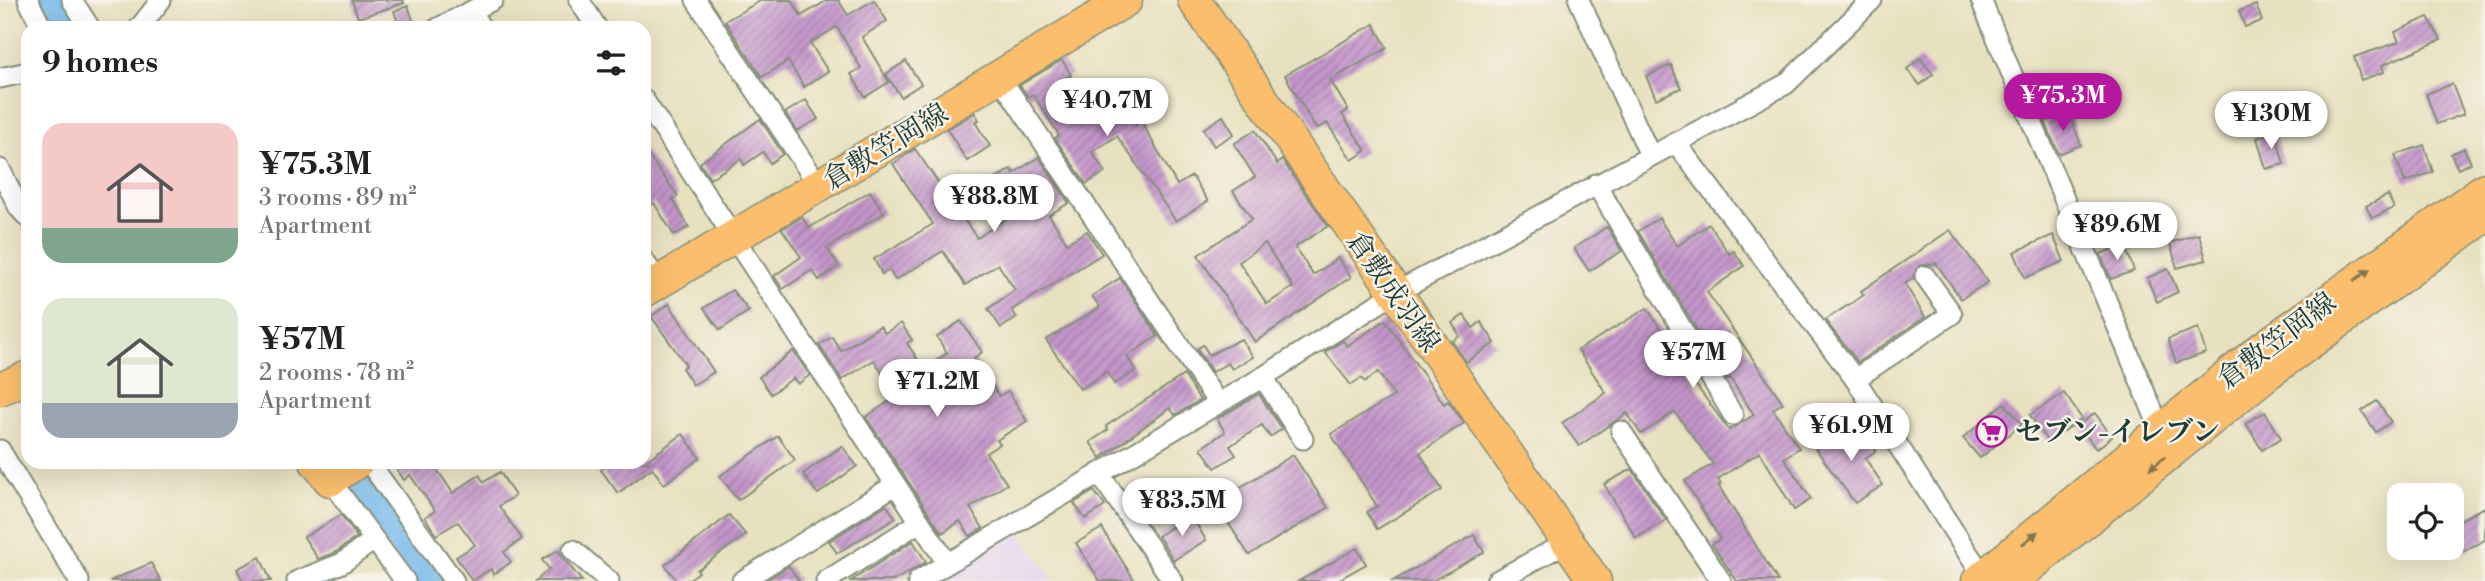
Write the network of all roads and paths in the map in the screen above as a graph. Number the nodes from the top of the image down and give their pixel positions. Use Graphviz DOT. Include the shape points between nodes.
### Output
graph roads {
  1 [pos="28,0"];
  2 [pos="72,0"];
  3 [pos="161,0"];
  4 [pos="493,0"];
  5 [pos="579,0"];
  6 [pos="696,0"];
  7 [pos="1126,0"];
  8 [pos="1194,0"];
  9 [pos="1579,0"];
  10 [pos="1981,0"];
  11 [pos="1863,4"];
  12 [pos="477,20"];
  13 [pos="38,21"];
  14 [pos="86,21"];
  15 [pos="144,21"];
  16 [pos="592,21"];
  17 [pos="21,74"];
  18 [pos="999,76"];
  19 [pos="0,78"];
  20 [pos="651,111"];
  21 [pos="1676,143"];
  22 [pos="1650,155"];
  23 [pos="0,169"];
  24 [pos="1596,184"];
  25 [pos="820,186"];
  26 [pos="2485,189"];
  27 [pos="21,210"];
  28 [pos="2485,216"];
  29 [pos="734,237"];
  30 [pos="1925,276"];
  31 [pos="651,277"];
  32 [pos="1395,293"];
  33 [pos="1263,377"];
  34 [pos="1855,379"];
  35 [pos="21,380"];
  36 [pos="0,389"];
  37 [pos="1218,403"];
  38 [pos="1733,415"];
  39 [pos="1620,431"];
  40 [pos="2161,431"];
  41 [pos="1303,439"];
  42 [pos="0,450"];
  43 [pos="374,469"];
  44 [pos="335,470"];
  45 [pos="1099,473"];
  46 [pos="895,485"];
  47 [pos="920,522"];
  48 [pos="374,540"];
  49 [pos="1568,542"];
  50 [pos="573,550"];
  51 [pos="947,563"];
  52 [pos="1990,580"];
  53 [pos="79,581"];
  54 [pos="297,581"];
  55 [pos="405,581"];
  56 [pos="454,581"];
  57 [pos="609,581"];
  58 [pos="742,581"];
  59 [pos="826,581"];
  60 [pos="918,581"];
  61 [pos="1173,581"];
  62 [pos="1496,581"];
  63 [pos="1595,581"];
  64 [pos="1721,581"];
  1 -- 13 [label="street"];
  2 -- 14 [label="street"];
  3 -- 15 [label="street"];
  4 -- 12 [label="street"];
  5 -- 16 [label="street"];
  6 -- 25 [label="street"];
  7 -- 18 [label="main road, 倉敷笠岡線"];
  8 -- 32 [label="main road, 倉敷成羽線"];
  9 -- 22 [label="street"];
  10 -- 40 [label="street"];
  11 -- 21 [label="street" via="1786,84"];
  17 -- 19 [label="street"];
  18 -- 25 [label="main road, 倉敷笠岡線"];
  18 -- 37 [label="street"];
  20 -- 29 [label="street"];
  21 -- 22 [label="street"];
  21 -- 34 [label="street"];
  22 -- 24 [label="street"];
  23 -- 27 [label="street"];
  24 -- 32 [label="street"];
  24 -- 38 [label="street"];
  25 -- 29 [label="main road, 倉敷笠岡線"];
  40 -- 26 [label="main road, 倉敷笠岡線, one-way" via="2257,352"];
  28 -- 52 [label="main road, 倉敷笠岡線, one-way"];
  29 -- 31 [label="main road, 倉敷笠岡線"];
  29 -- 46 [label="street"];
  30 -- 34 [label="street" via="1952,314"];
  32 -- 33 [label="street"];
  32 -- 49 [label="main road, 倉敷成羽線"];
  33 -- 37 [label="street"];
  33 -- 41 [label="street"];
  34 -- 52 [label="street"];
  35 -- 36 [label="main road"];
  37 -- 45 [label="street"];
  39 -- 64 [label="street"];
  52 -- 40 [label="main road, 倉敷笠岡線, one-way"];
  42 -- 53 [label="street"];
  43 -- 56 [label="street"];
  44 -- 48 [label="street"];
  45 -- 51 [label="street"];
  45 -- 61 [label="street"];
  46 -- 47 [label="street"];
  46 -- 58 [label="street"];
  47 -- 51 [label="street"];
  47 -- 59 [label="street"];
  48 -- 54 [label="street" via="342,563"];
  48 -- 55 [label="street"];
  49 -- 62 [label="street"];
  49 -- 63 [label="main road, 倉敷成羽線"];
  50 -- 57 [label="street"];
  51 -- 60 [label="street"];
}
